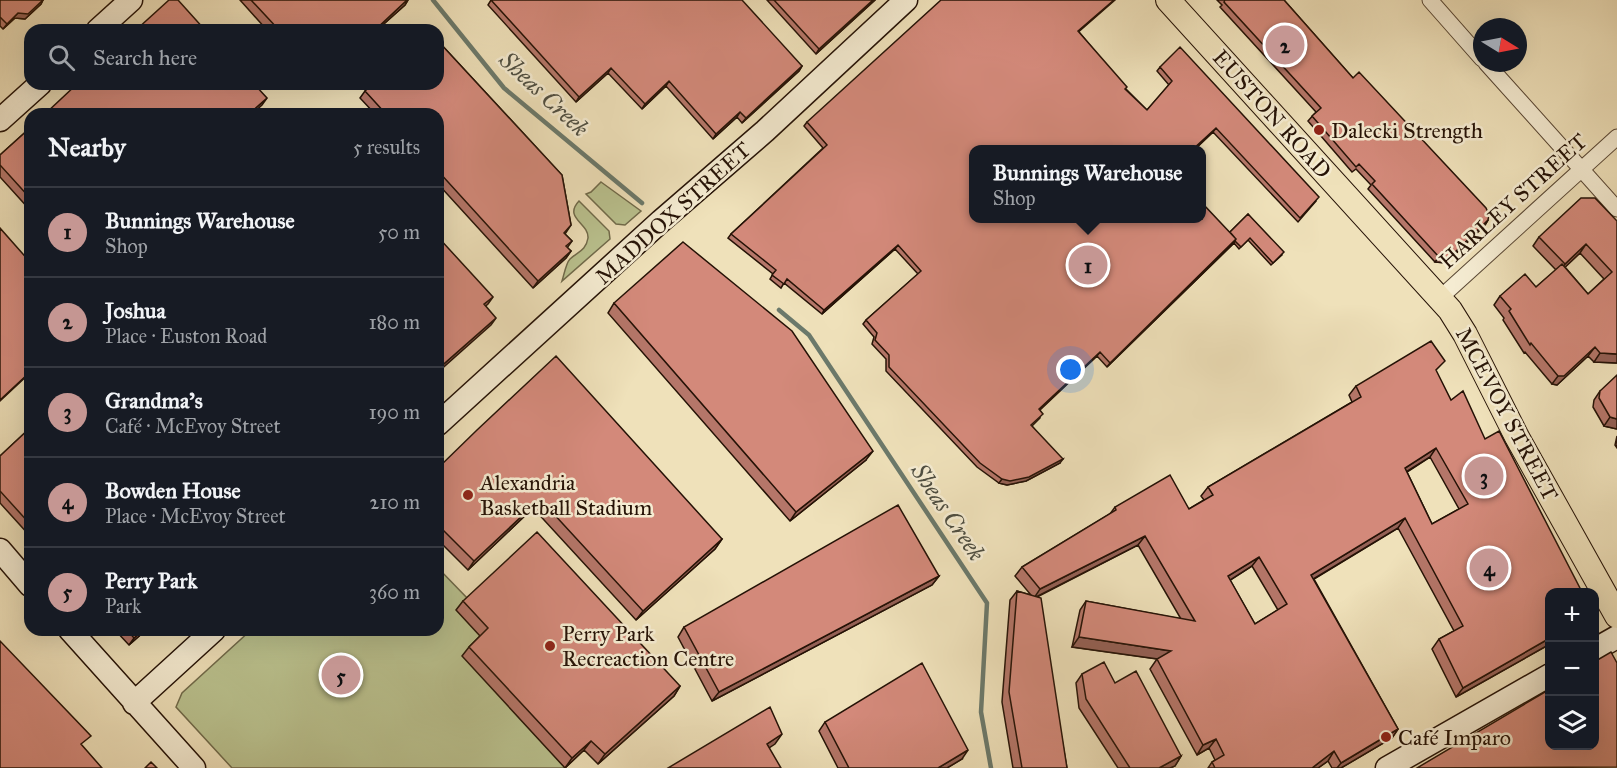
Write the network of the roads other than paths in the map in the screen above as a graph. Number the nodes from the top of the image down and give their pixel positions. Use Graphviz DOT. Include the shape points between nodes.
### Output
graph roads {
  1 [pos="131,0"];
  2 [pos="906,0"];
  3 [pos="1168,0"];
  4 [pos="1430,0"];
  5 [pos="105,24"];
  6 [pos="1473,49"];
  7 [pos="1493,72"];
  8 [pos="32,90"];
  9 [pos="0,120"];
  10 [pos="1617,137"];
  11 [pos="1581,170"];
  12 [pos="1617,209"];
  13 [pos="1376,228"];
  14 [pos="1440,298"];
  15 [pos="444,419"];
  16 [pos="0,550"];
  17 [pos="24,578"];
  18 [pos="1617,616"];
  19 [pos="75,636"];
  20 [pos="207,636"];
  21 [pos="1617,637"];
  22 [pos="1599,647"];
  23 [pos="1545,678"];
  24 [pos="134,703"];
  25 [pos="195,768"];
  26 [pos="1388,768"];
  1 -- 5 [label="street"];
  2 -- 15 [label="street, MADDOX STREET"];
  3 -- 13 [label="main road, EUSTON ROAD"];
  4 -- 6 [label="street"];
  7 -- 11 [label="street"];
  8 -- 9 [label="street"];
  10 -- 11 [label="street, HARLEY STREET"];
  11 -- 12 [label="street"];
  11 -- 14 [label="street, HARLEY STREET"];
  13 -- 14 [label="main road, MCEVOY STREET"];
  14 -- 18 [label="main road, MCEVOY STREET" via="1459,324"];
  16 -- 17 [label="street"];
  19 -- 24 [label="street"];
  20 -- 24 [label="street"];
  21 -- 22 [label="street"];
  23 -- 26 [label="street"];
  24 -- 25 [label="street"];
}
